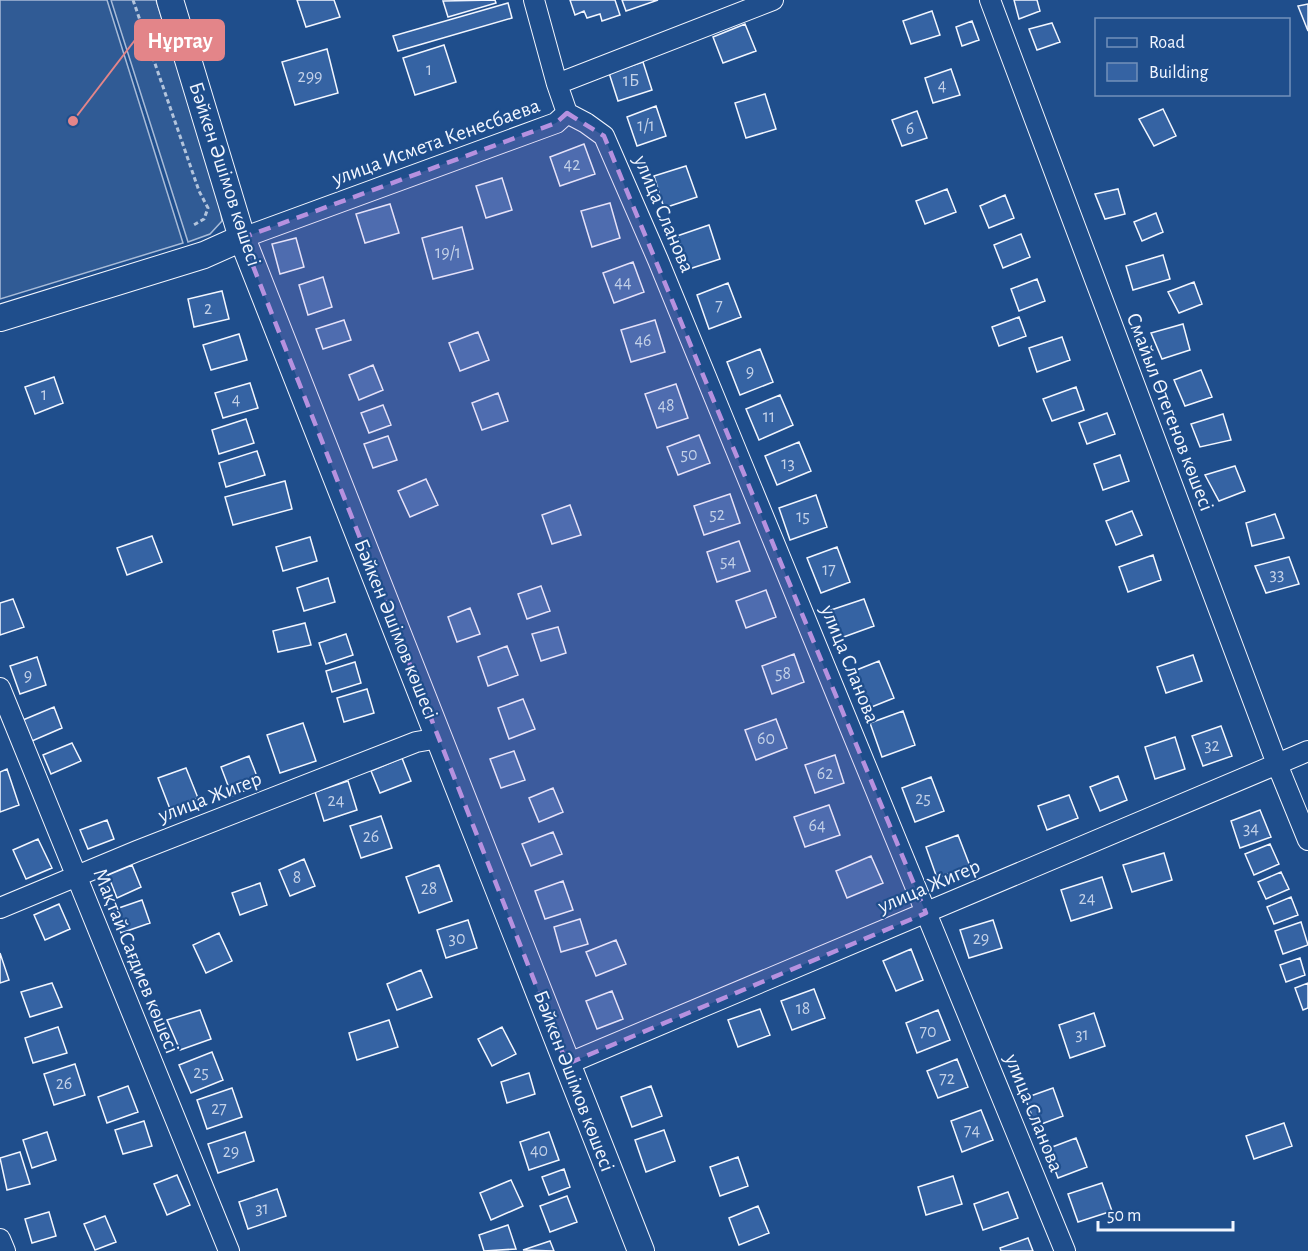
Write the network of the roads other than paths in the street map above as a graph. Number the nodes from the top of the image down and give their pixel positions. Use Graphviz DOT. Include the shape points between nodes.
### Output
graph roads {
  1 [pos="170,0"];
  2 [pos="534,0"];
  3 [pos="773,0"];
  4 [pos="990,0"];
  5 [pos="557,84"];
  6 [pos="567,113"];
  7 [pos="242,238"];
  8 [pos="0,318"];
  9 [pos="0,688"];
  10 [pos="440,738"];
  11 [pos="1308,751"];
  12 [pos="1277,764"];
  13 [pos="1308,840"];
  14 [pos="76,877"];
  15 [pos="0,908"];
  16 [pos="926,913"];
  17 [pos="567,1064"];
  18 [pos="0,1239"];
  19 [pos="5,1251"];
  20 [pos="229,1251"];
  21 [pos="640,1251"];
  22 [pos="1065,1251"];
  1 -- 7 [label="main road, Бәйкен Әшімов көшесі"];
  2 -- 5 [label="street"];
  3 -- 5 [label="street, улица Исмета Кенесбаева"];
  4 -- 12 [label="street, Смайыл Өтегенов көшесі"];
  5 -- 6 [label="street, улица Исмета Кенесбаева"];
  6 -- 7 [label="street, улица Исмета Кенесбаева" via="556,123"];
  6 -- 16 [label="street, улица Сланова" via="604,136"];
  7 -- 8 [label="main road" via="204,255"];
  7 -- 10 [label="main road, Бәйкен Әшімов көшесі"];
  9 -- 14 [label="street, Мақтай Сағдиев көшесі"];
  10 -- 14 [label="street, улица Жигер" via="416,742"];
  10 -- 17 [label="main road, Бәйкен Әшімов көшесі"];
  11 -- 12 [label="street, улица Жигер"];
  12 -- 13 [label="street, Смайыл Өтегенов көшесі"];
  12 -- 16 [label="street, улица Жигер"];
  14 -- 15 [label="street, улица Жигер"];
  14 -- 20 [label="street, Мақтай Сағдиев көшесі"];
  16 -- 17 [label="street, улица Жигер"];
  16 -- 22 [label="street, улица Сланова"];
  17 -- 21 [label="main road, Бәйкен Әшімов көшесі"];
  18 -- 19 [label="street"];
}
